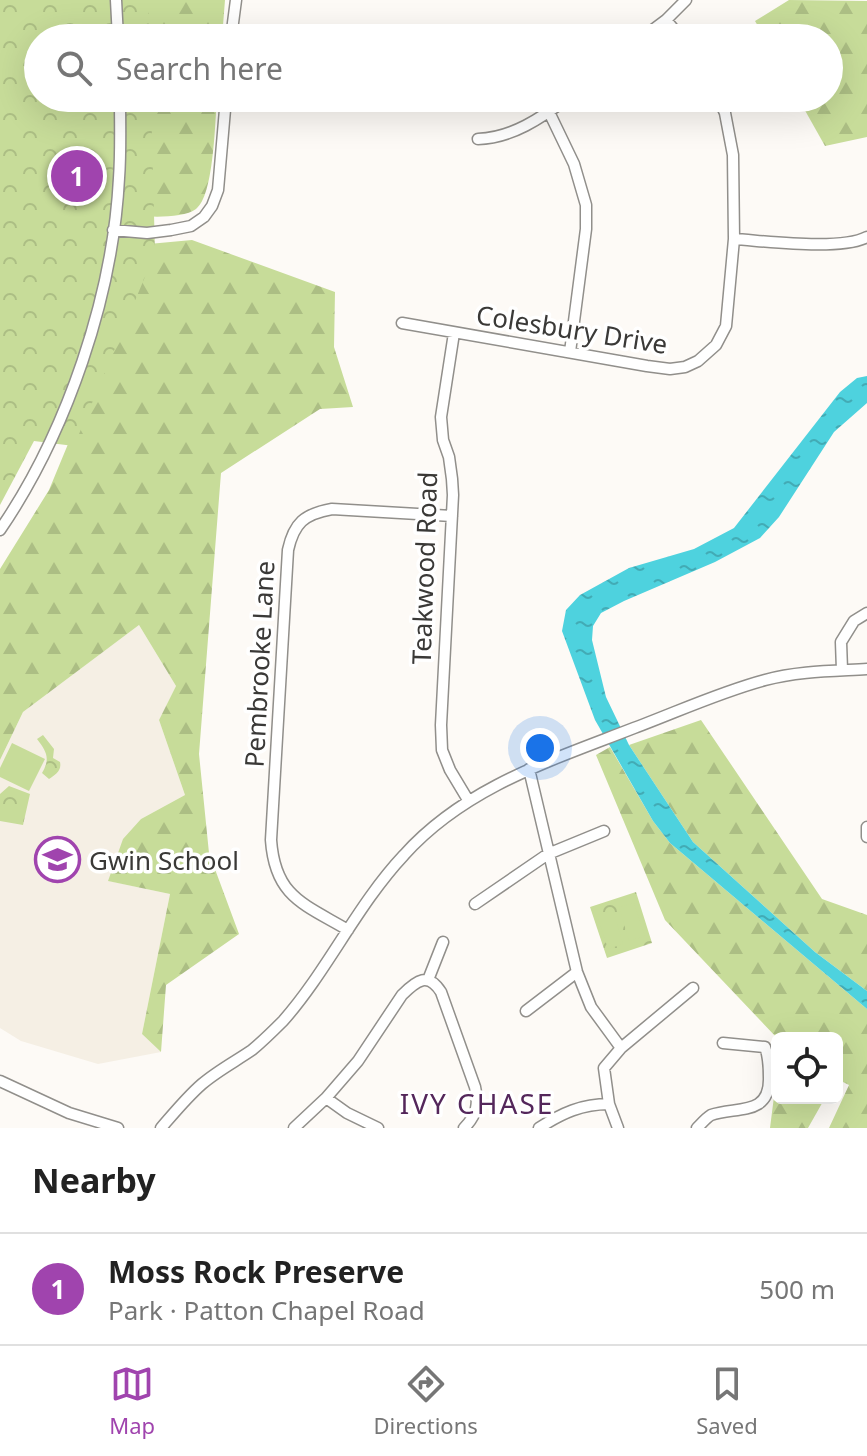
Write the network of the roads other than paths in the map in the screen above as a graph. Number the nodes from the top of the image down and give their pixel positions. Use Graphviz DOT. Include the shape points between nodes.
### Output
graph roads {
  1 [pos="116,0"];
  2 [pos="236,0"];
  3 [pos="686,0"];
  4 [pos="666,20"];
  5 [pos="117,24"];
  6 [pos="233,24"];
  7 [pos="661,24"];
  8 [pos="669,24"];
  9 [pos="120,112"];
  10 [pos="225,112"];
  11 [pos="549,112"];
  12 [pos="725,112"];
  13 [pos="478,139"];
  14 [pos="113,230"];
  15 [pos="867,237"];
  16 [pos="734,239"];
  17 [pos="402,323"];
  18 [pos="454,333"];
  19 [pos="570,352"];
  20 [pos="452,516"];
  21 [pos="0,530"];
  22 [pos="867,613"];
  23 [pos="867,669"];
  24 [pos="842,670"];
  25 [pos="529,769"];
  26 [pos="468,800"];
  27 [pos="867,827"];
  28 [pos="604,831"];
  29 [pos="867,837"];
  30 [pos="548,854"];
  31 [pos="475,904"];
  32 [pos="348,930"];
  33 [pos="443,942"];
  34 [pos="577,972"];
  35 [pos="428,980"];
  36 [pos="693,988"];
  37 [pos="526,1011"];
  38 [pos="723,1043"];
  39 [pos="621,1048"];
  40 [pos="0,1081"];
  41 [pos="326,1098"];
  42 [pos="609,1104"];
  43 [pos="305,1123"];
  44 [pos="118,1128"];
  45 [pos="161,1128"];
  46 [pos="294,1128"];
  47 [pos="378,1128"];
  48 [pos="464,1128"];
  49 [pos="539,1128"];
  50 [pos="618,1128"];
  51 [pos="697,1128"];
  1 -- 5 [label="street"];
  2 -- 6 [label="street"];
  3 -- 4 [label="street"];
  4 -- 7 [label="street"];
  4 -- 8 [label="street"];
  9 -- 14 [label="street"];
  10 -- 14 [label="street" via="218,190 204,217 171,230"];
  11 -- 13 [label="street" via="509,134"];
  11 -- 19 [label="street" via="574,164 586,205"];
  12 -- 16 [label="street, Colesbury Drive" via="733,155"];
  14 -- 21 [label="street" via="80,368 43,454"];
  15 -- 16 [label="street" via="822,245"];
  16 -- 19 [label="street, Colesbury Drive" via="726,326 716,345 698,361 670,369"];
  17 -- 18 [label="street, Colesbury Drive"];
  18 -- 19 [label="street, Colesbury Drive"];
  18 -- 20 [label="street, Teakwood Road" via="441,417 452,479"];
  20 -- 26 [label="street, Teakwood Road" via="442,750"];
  20 -- 32 [label="street, Pembrooke Lane" via="332,509 304,519 291,537 273,862 287,890"];
  22 -- 24 [label="street" via="854,621 841,642"];
  23 -- 24 [label="street"];
  24 -- 25 [label="street" via="766,680"];
  25 -- 26 [label="street"];
  25 -- 30 [label="street"];
  26 -- 32 [label="street" via="403,855"];
  27 -- 29 [label="street"];
  28 -- 30 [label="street"];
  30 -- 31 [label="street"];
  30 -- 34 [label="street"];
  32 -- 45 [label="street" via="270,1034 203,1083"];
  33 -- 35 [label="street"];
  34 -- 37 [label="street"];
  34 -- 39 [label="street" via="591,1007"];
  35 -- 41 [label="street" via="402,995"];
  35 -- 48 [label="street" via="441,992 475,1087 476,1111"];
  36 -- 39 [label="street"];
  38 -- 51 [label="street" via="765,1047 769,1086 762,1101 751,1108 710,1116"];
  39 -- 42 [label="street" via="604,1068"];
  40 -- 44 [label="street" via="69,1113"];
  41 -- 43 [label="street"];
  41 -- 47 [label="street"];
  42 -- 49 [label="street" via="573,1109"];
  42 -- 50 [label="street"];
  43 -- 46 [label="street"];
}
